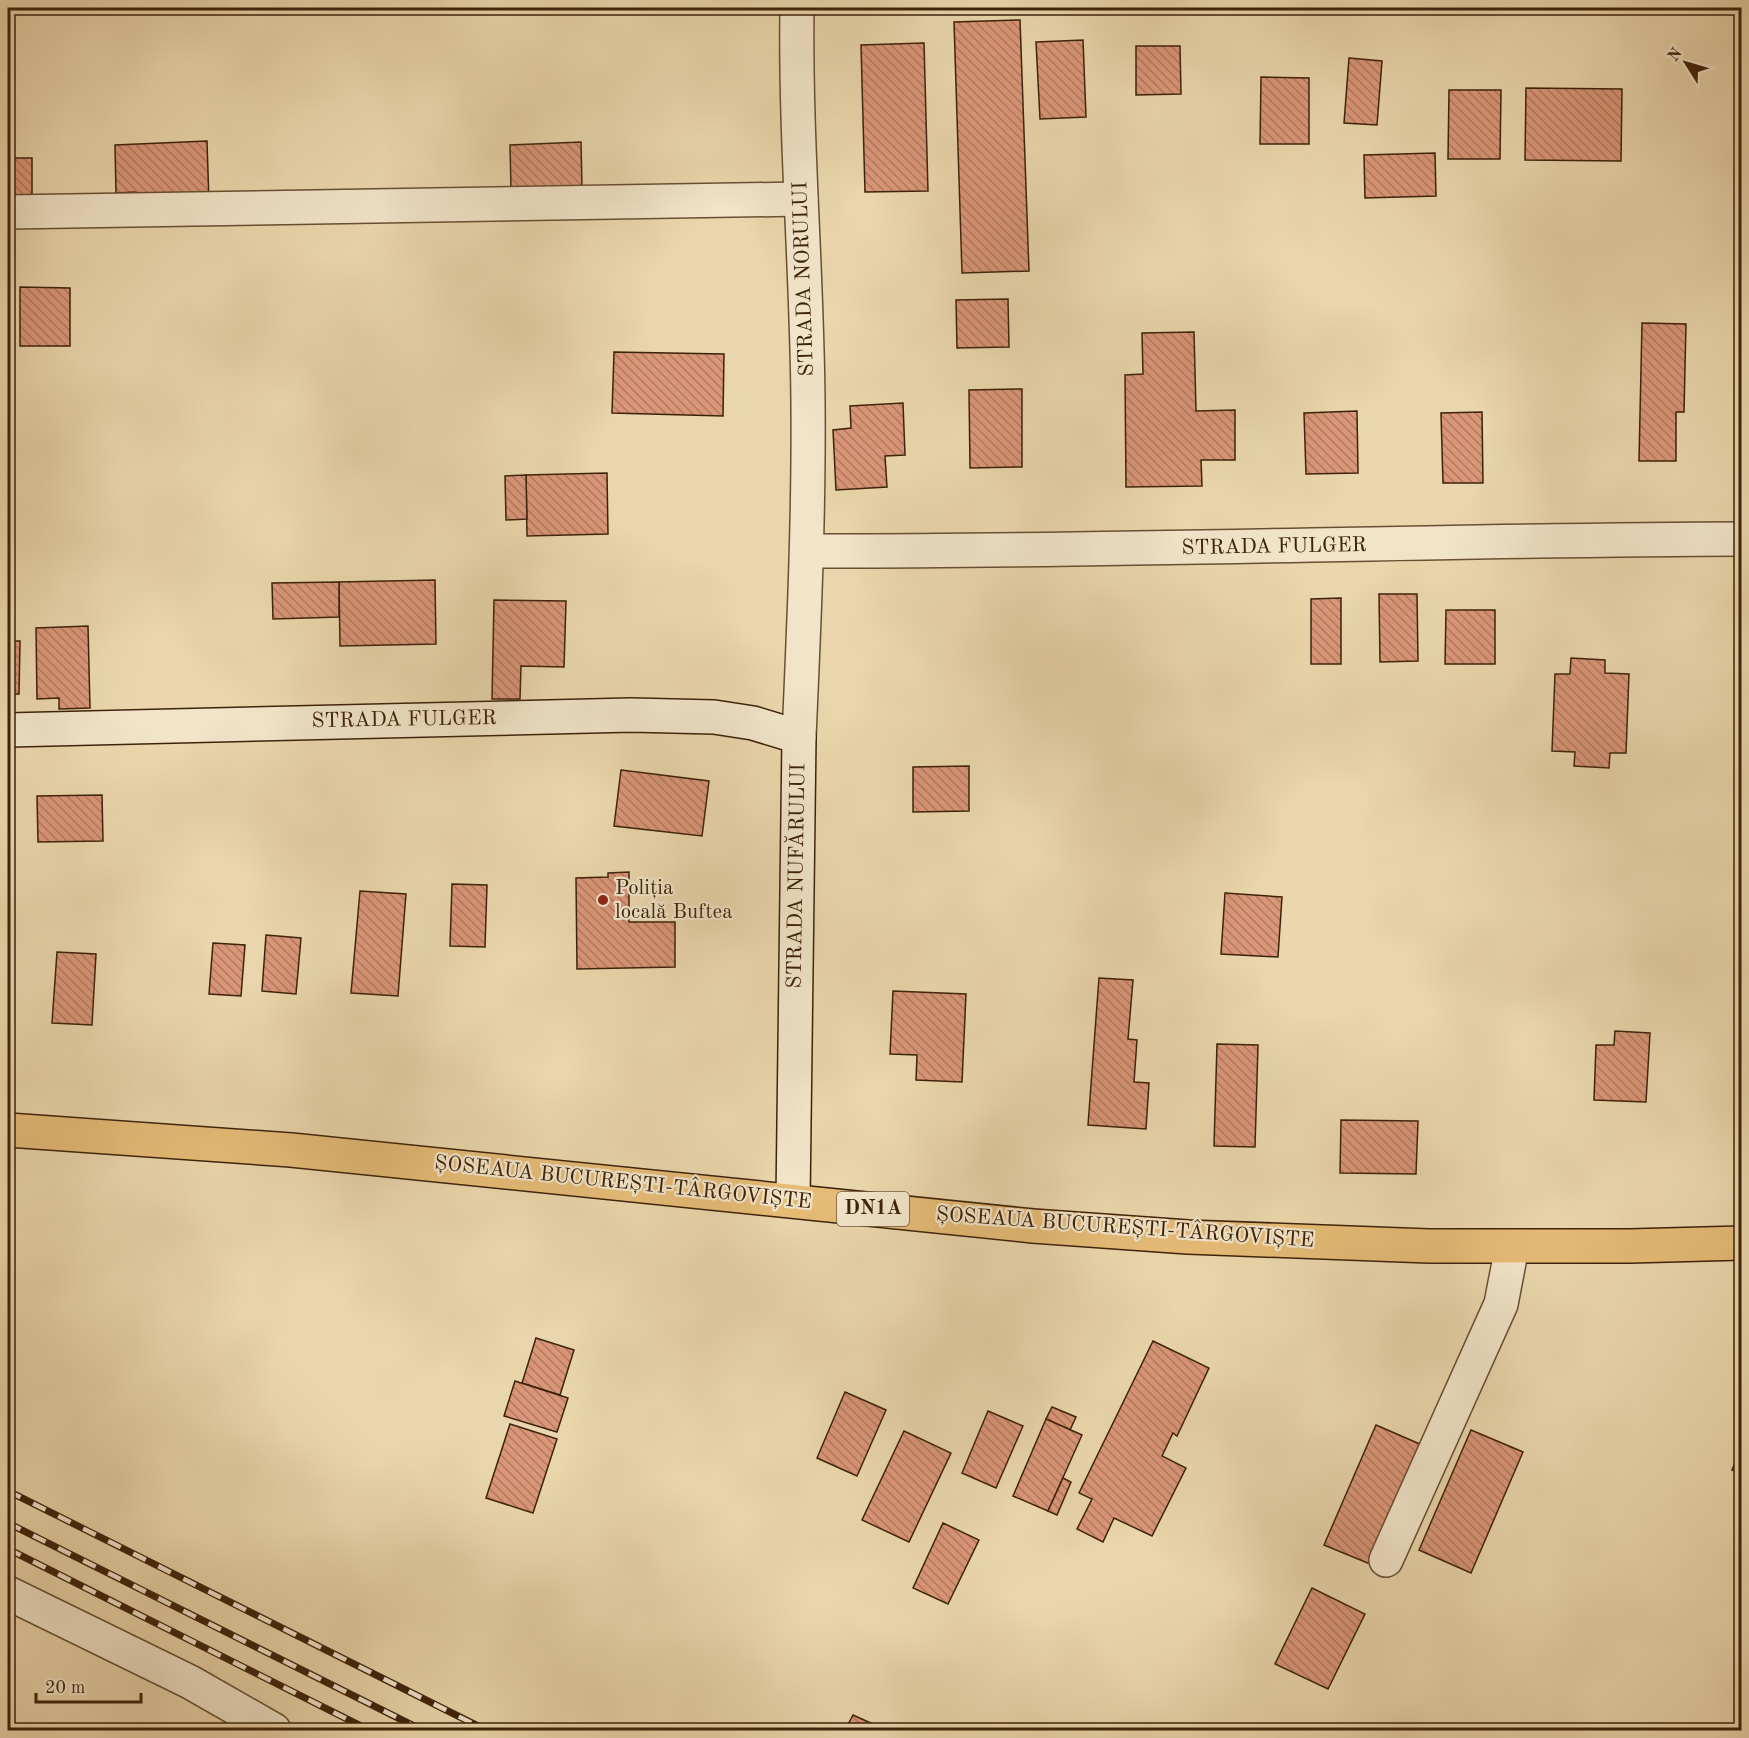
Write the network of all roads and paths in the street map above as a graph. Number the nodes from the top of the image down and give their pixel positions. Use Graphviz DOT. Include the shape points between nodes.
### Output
graph roads {
  1 [pos="797,8"];
  2 [pos="801,199"];
  3 [pos="8,212"];
  4 [pos="1742,539"];
  5 [pos="807,551"];
  6 [pos="8,730"];
  7 [pos="799,737"];
  8 [pos="8,1130"];
  9 [pos="793,1200"];
  10 [pos="1742,1243"];
  11 [pos="1512,1246"];
  12 [pos="1386,1560"];
  13 [pos="8,1593"];
  14 [pos="241,1722"];
  15 [pos="274,1731"];
  1 -- 2 [label="street, STRADA NORULUI"];
  2 -- 3 [label="street"];
  2 -- 5 [label="street, STRADA NORULUI" via="808,401"];
  4 -- 5 [label="street, STRADA FULGER"];
  5 -- 7 [label="street, STRADA NUFĂRULUI"];
  6 -- 7 [label="street, STRADA FULGER" via="631,715 714,717 753,723"];
  7 -- 9 [label="street, STRADA NUFĂRULUI"];
  8 -- 9 [label="main road, ȘOSEAUA BUCUREȘTI-TÂRGOVIȘTE / DN1A" via="291,1150"];
  9 -- 11 [label="main road, ȘOSEAUA BUCUREȘTI-TÂRGOVIȘTE / DN1A" via="1033,1226 1188,1237"];
  10 -- 11 [label="main road, ȘOSEAUA BUCUREȘTI-TÂRGOVIȘTE / DN1A"];
  11 -- 12 [label="street" via="1501,1304"];
  13 -- 14 [label="street" via="190,1682"];
  14 -- 15 [label="street"];
}
